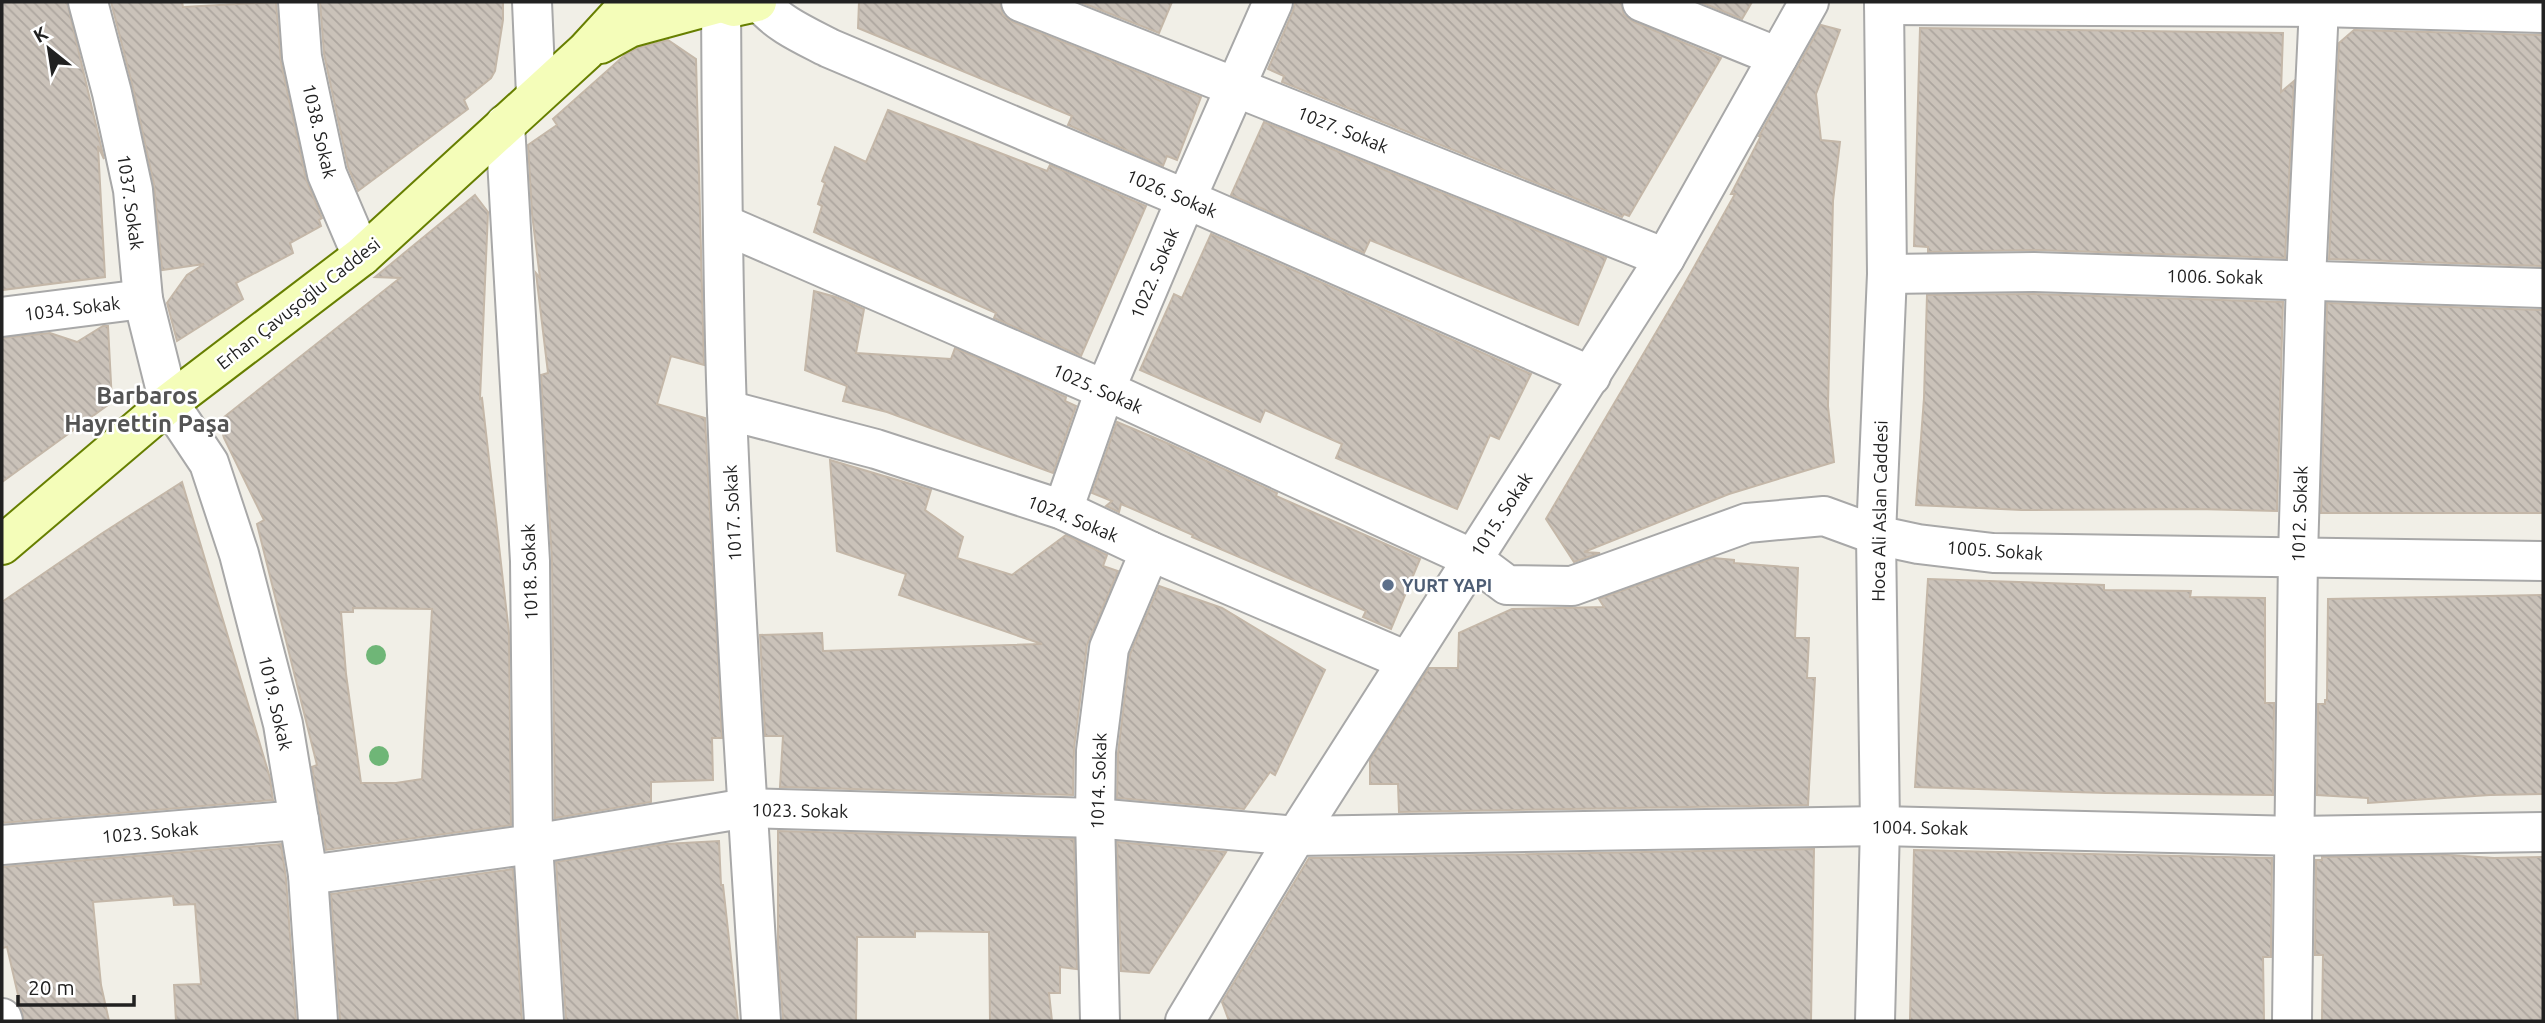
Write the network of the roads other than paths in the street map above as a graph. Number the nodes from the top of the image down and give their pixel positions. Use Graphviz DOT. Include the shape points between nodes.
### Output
graph roads {
  1 [pos="88,2"];
  2 [pos="298,2"];
  3 [pos="532,2"];
  4 [pos="631,2"];
  5 [pos="739,2"];
  6 [pos="1021,2"];
  7 [pos="1273,2"];
  8 [pos="1642,2"];
  9 [pos="1809,2"];
  10 [pos="1884,3"];
  11 [pos="2319,7"];
  12 [pos="2543,13"];
  13 [pos="586,51"];
  14 [pos="1778,57"];
  15 [pos="1237,86"];
  16 [pos="536,94"];
  17 [pos="505,124"];
  18 [pos="1186,199"];
  19 [pos="723,224"];
  20 [pos="362,256"];
  21 [pos="1665,258"];
  22 [pos="1887,274"];
  23 [pos="2306,279"];
  24 [pos="2543,288"];
  25 [pos="143,299"];
  26 [pos="2,317"];
  27 [pos="1591,376"];
  28 [pos="1105,390"];
  29 [pos="169,404"];
  30 [pos="727,410"];
  31 [pos="1063,510"];
  32 [pos="1876,535"];
  33 [pos="2,545"];
  34 [pos="1150,551"];
  35 [pos="2298,556"];
  36 [pos="1471,558"];
  37 [pos="2543,561"];
  38 [pos="1407,661"];
  39 [pos="747,807"];
  40 [pos="1095,818"];
  41 [pos="299,820"];
  42 [pos="1880,826"];
  43 [pos="2543,832"];
  44 [pos="1296,835"];
  45 [pos="2295,836"];
  46 [pos="533,844"];
  47 [pos="2,845"];
  48 [pos="308,875"];
  49 [pos="318,1021"];
  50 [pos="544,1021"];
  51 [pos="761,1021"];
  52 [pos="1100,1021"];
  53 [pos="1185,1021"];
  54 [pos="1875,1021"];
  55 [pos="2292,1021"];
  1 -- 25 [label="street, 1037. Sokak" via="133,190"];
  2 -- 20 [label="street, 1038. Sokak" via="302,57 327,174"];
  3 -- 16 [label="street"];
  4 -- 13 [label="street"];
  5 -- 13 [label="street" via="629,28"];
  5 -- 18 [label="street, 1026. Sokak" via="829,48"];
  5 -- 19 [label="street, 1017. Sokak"];
  6 -- 15 [label="street, 1027. Sokak"];
  7 -- 15 [label="street, 1022. Sokak"];
  8 -- 14 [label="street"];
  9 -- 14 [label="street, 1015. Sokak"];
  10 -- 11 [label="street"];
  10 -- 22 [label="street, Hoca Ali Aslan Caddesi"];
  11 -- 12 [label="street"];
  11 -- 23 [label="street, 1012. Sokak"];
  13 -- 16 [label="street, Erhan Çavuşoğlu Caddesi"];
  14 -- 21 [label="street, 1015. Sokak"];
  15 -- 18 [label="street, 1022. Sokak"];
  15 -- 21 [label="street, 1027. Sokak"];
  16 -- 17 [label="street, Erhan Çavuşoğlu Caddesi"];
  17 -- 20 [label="street, Erhan Çavuşoğlu Caddesi"];
  17 -- 46 [label="street, 1018. Sokak" via="530,561"];
  18 -- 27 [label="street, 1026. Sokak"];
  18 -- 28 [label="street, 1022. Sokak"];
  19 -- 28 [label="street, 1025. Sokak"];
  19 -- 30 [label="street, 1017. Sokak"];
  20 -- 29 [label="street, Erhan Çavuşoğlu Caddesi"];
  21 -- 27 [label="street, 1015. Sokak"];
  22 -- 23 [label="street, 1006. Sokak" via="2034,272"];
  22 -- 32 [label="street, Hoca Ali Aslan Caddesi"];
  23 -- 24 [label="street, 1006. Sokak"];
  23 -- 35 [label="street, 1012. Sokak"];
  25 -- 26 [label="street, 1034. Sokak"];
  25 -- 29 [label="street, 1037. Sokak"];
  27 -- 36 [label="street, 1015. Sokak"];
  28 -- 31 [label="street, 1022. Sokak"];
  28 -- 36 [label="street, 1025. Sokak"];
  29 -- 33 [label="street, Erhan Çavuşoğlu Caddesi"];
  29 -- 41 [label="street, 1019. Sokak" via="209,463 239,554 283,724"];
  30 -- 31 [label="street, 1024. Sokak" via="876,449"];
  30 -- 39 [label="street, 1017. Sokak"];
  31 -- 34 [label="street, 1024. Sokak"];
  32 -- 35 [label="street, 1005. Sokak" via="1993,553"];
  32 -- 36 [label="street, 1005. Sokak" via="1824,516 1747,523 1572,586 1507,585"];
  32 -- 42 [label="street, Hoca Ali Aslan Caddesi"];
  34 -- 38 [label="street, 1024. Sokak"];
  34 -- 40 [label="street, 1014. Sokak" via="1109,648 1096,751"];
  35 -- 37 [label="street, 1005. Sokak"];
  35 -- 45 [label="street, 1012. Sokak"];
  36 -- 38 [label="street, 1015. Sokak"];
  38 -- 44 [label="street, 1015. Sokak"];
  39 -- 40 [label="street, 1023. Sokak"];
  39 -- 46 [label="street, 1023. Sokak"];
  39 -- 51 [label="street, 1017. Sokak"];
  40 -- 44 [label="street, 1023. Sokak"];
  40 -- 52 [label="street, 1014. Sokak"];
  41 -- 47 [label="street, 1023. Sokak"];
  41 -- 48 [label="street, 1019. Sokak"];
  42 -- 44 [label="street, 1004. Sokak"];
  42 -- 45 [label="street, 1004. Sokak"];
  42 -- 54 [label="street, Hoca Ali Aslan Caddesi"];
  43 -- 45 [label="street, 1004. Sokak"];
  44 -- 53 [label="street, 1015. Sokak"];
  45 -- 55 [label="street, 1012. Sokak"];
  46 -- 48 [label="street, 1023. Sokak"];
  46 -- 50 [label="street, 1018. Sokak"];
  48 -- 49 [label="street, 1019. Sokak"];
}
